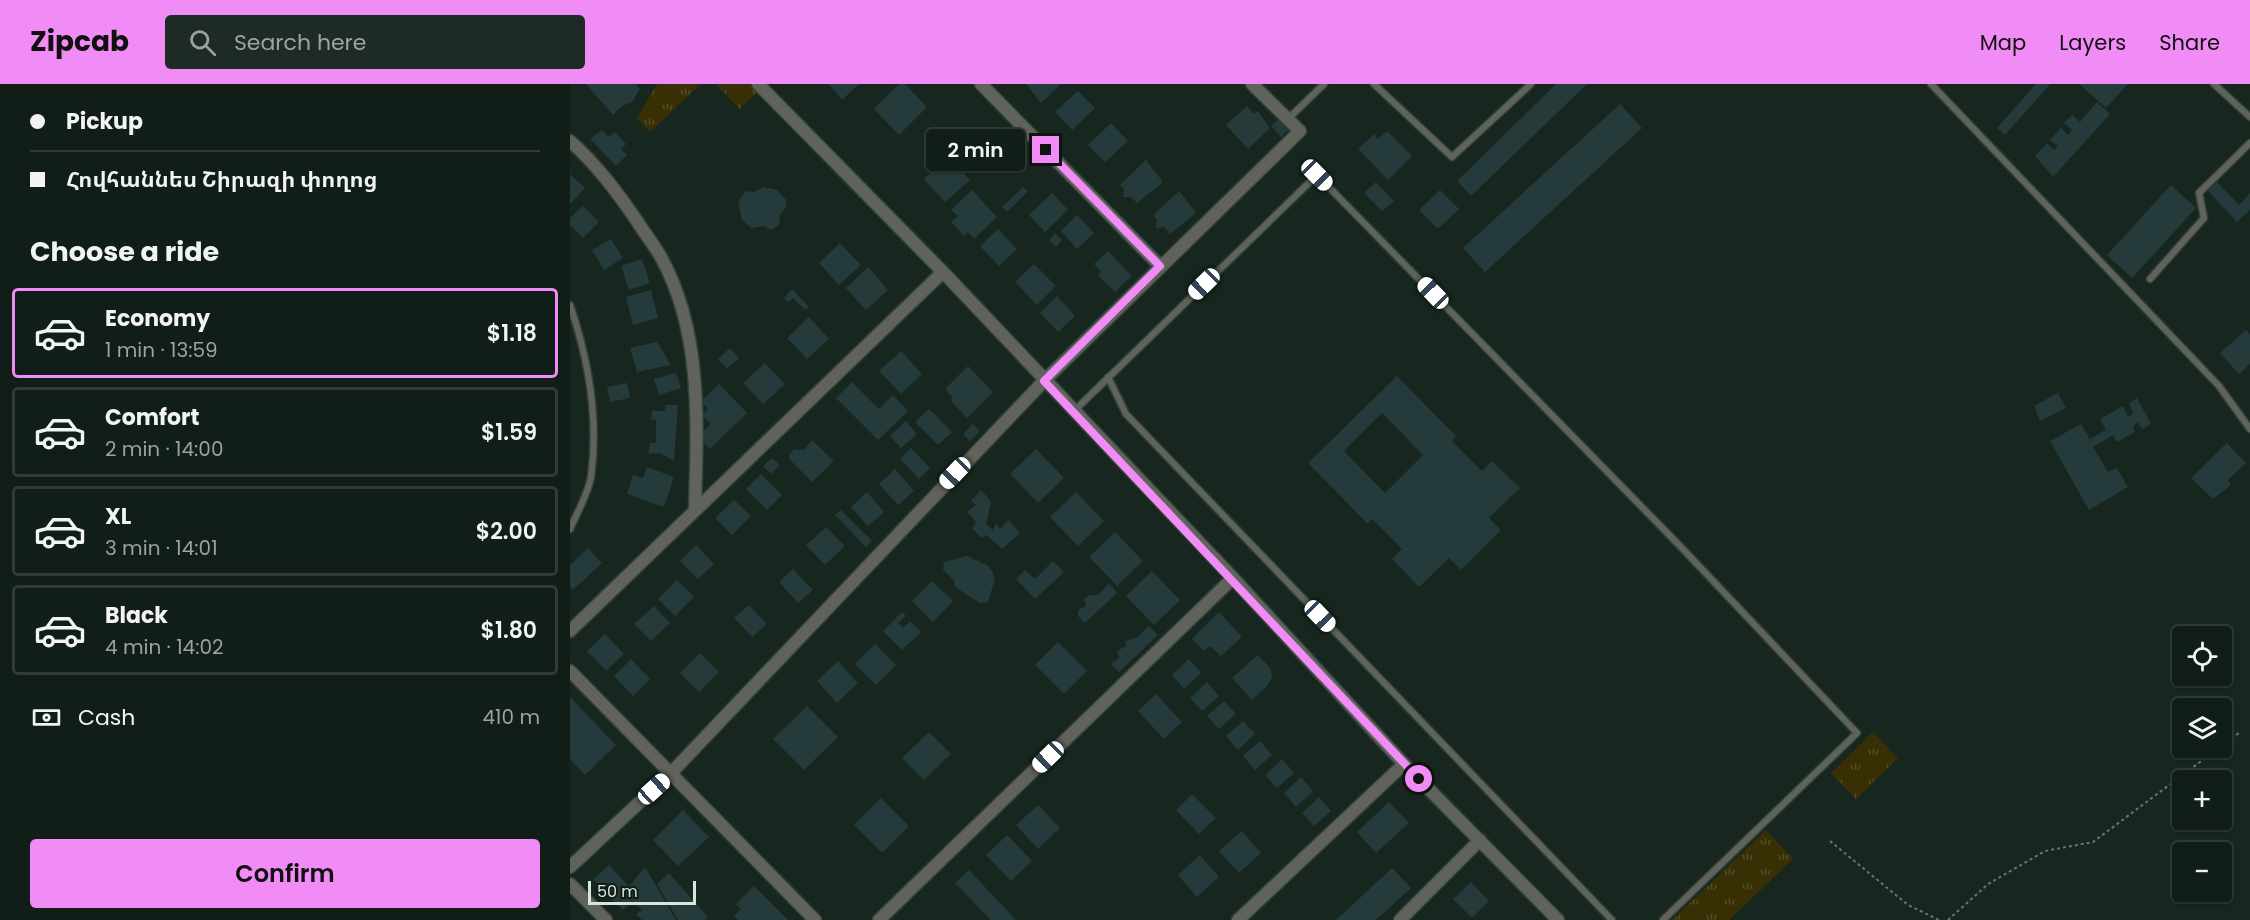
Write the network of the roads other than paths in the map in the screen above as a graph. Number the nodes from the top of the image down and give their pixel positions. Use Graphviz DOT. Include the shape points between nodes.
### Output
graph roads {
  1 [pos="758,84"];
  2 [pos="981,84"];
  3 [pos="1252,84"];
  4 [pos="1324,84"];
  5 [pos="1374,84"];
  6 [pos="1531,84"];
  7 [pos="1931,84"];
  8 [pos="2214,84"];
  9 [pos="2250,117"];
  10 [pos="1288,119"];
  11 [pos="570,141"];
  12 [pos="2250,143"];
  13 [pos="1160,266"];
  14 [pos="943,272"];
  15 [pos="2150,279"];
  16 [pos="570,305"];
  17 [pos="1108,377"];
  18 [pos="1044,381"];
  19 [pos="1073,411"];
  20 [pos="2250,429"];
  21 [pos="695,509"];
  22 [pos="570,529"];
  23 [pos="1233,578"];
  24 [pos="570,631"];
  25 [pos="570,671"];
  26 [pos="1404,764"];
  27 [pos="671,773"];
  28 [pos="1480,840"];
  29 [pos="570,867"];
  30 [pos="570,884"];
  31 [pos="606,920"];
  32 [pos="815,920"];
  33 [pos="879,920"];
  34 [pos="1238,920"];
  35 [pos="1400,920"];
  36 [pos="1558,920"];
  37 [pos="1612,920"];
  38 [pos="1663,920"];
  1 -- 14 [label="street"];
  2 -- 13 [label="street"];
  3 -- 10 [label="street"];
  4 -- 10 [label="lane"];
  5 -- 6 [label="lane" via="1452,158"];
  7 -- 20 [label="lane" via="2219,386"];
  8 -- 9 [label="lane"];
  10 -- 13 [label="street" via="1300,131"];
  11 -- 21 [label="street" via="616,190 662,258 679,299 692,353 695,387"];
  12 -- 15 [label="lane" via="2199,193 2204,218"];
  13 -- 18 [label="street"];
  14 -- 18 [label="street"];
  14 -- 21 [label="street"];
  16 -- 22 [label="lane" via="583,342 593,395 590,479"];
  17 -- 19 [label="lane"];
  17 -- 37 [label="lane" via="1126,414"];
  17 -- 38 [label="lane" via="1317,175 1672,537 1857,733"];
  18 -- 19 [label="street"];
  18 -- 27 [label="street"];
  19 -- 23 [label="street"];
  21 -- 24 [label="street"];
  23 -- 26 [label="street"];
  23 -- 33 [label="street"];
  25 -- 27 [label="street"];
  26 -- 28 [label="street"];
  26 -- 34 [label="street"];
  27 -- 29 [label="street"];
  27 -- 32 [label="street"];
  28 -- 35 [label="street"];
  28 -- 36 [label="street"];
  30 -- 31 [label="street"];
}
